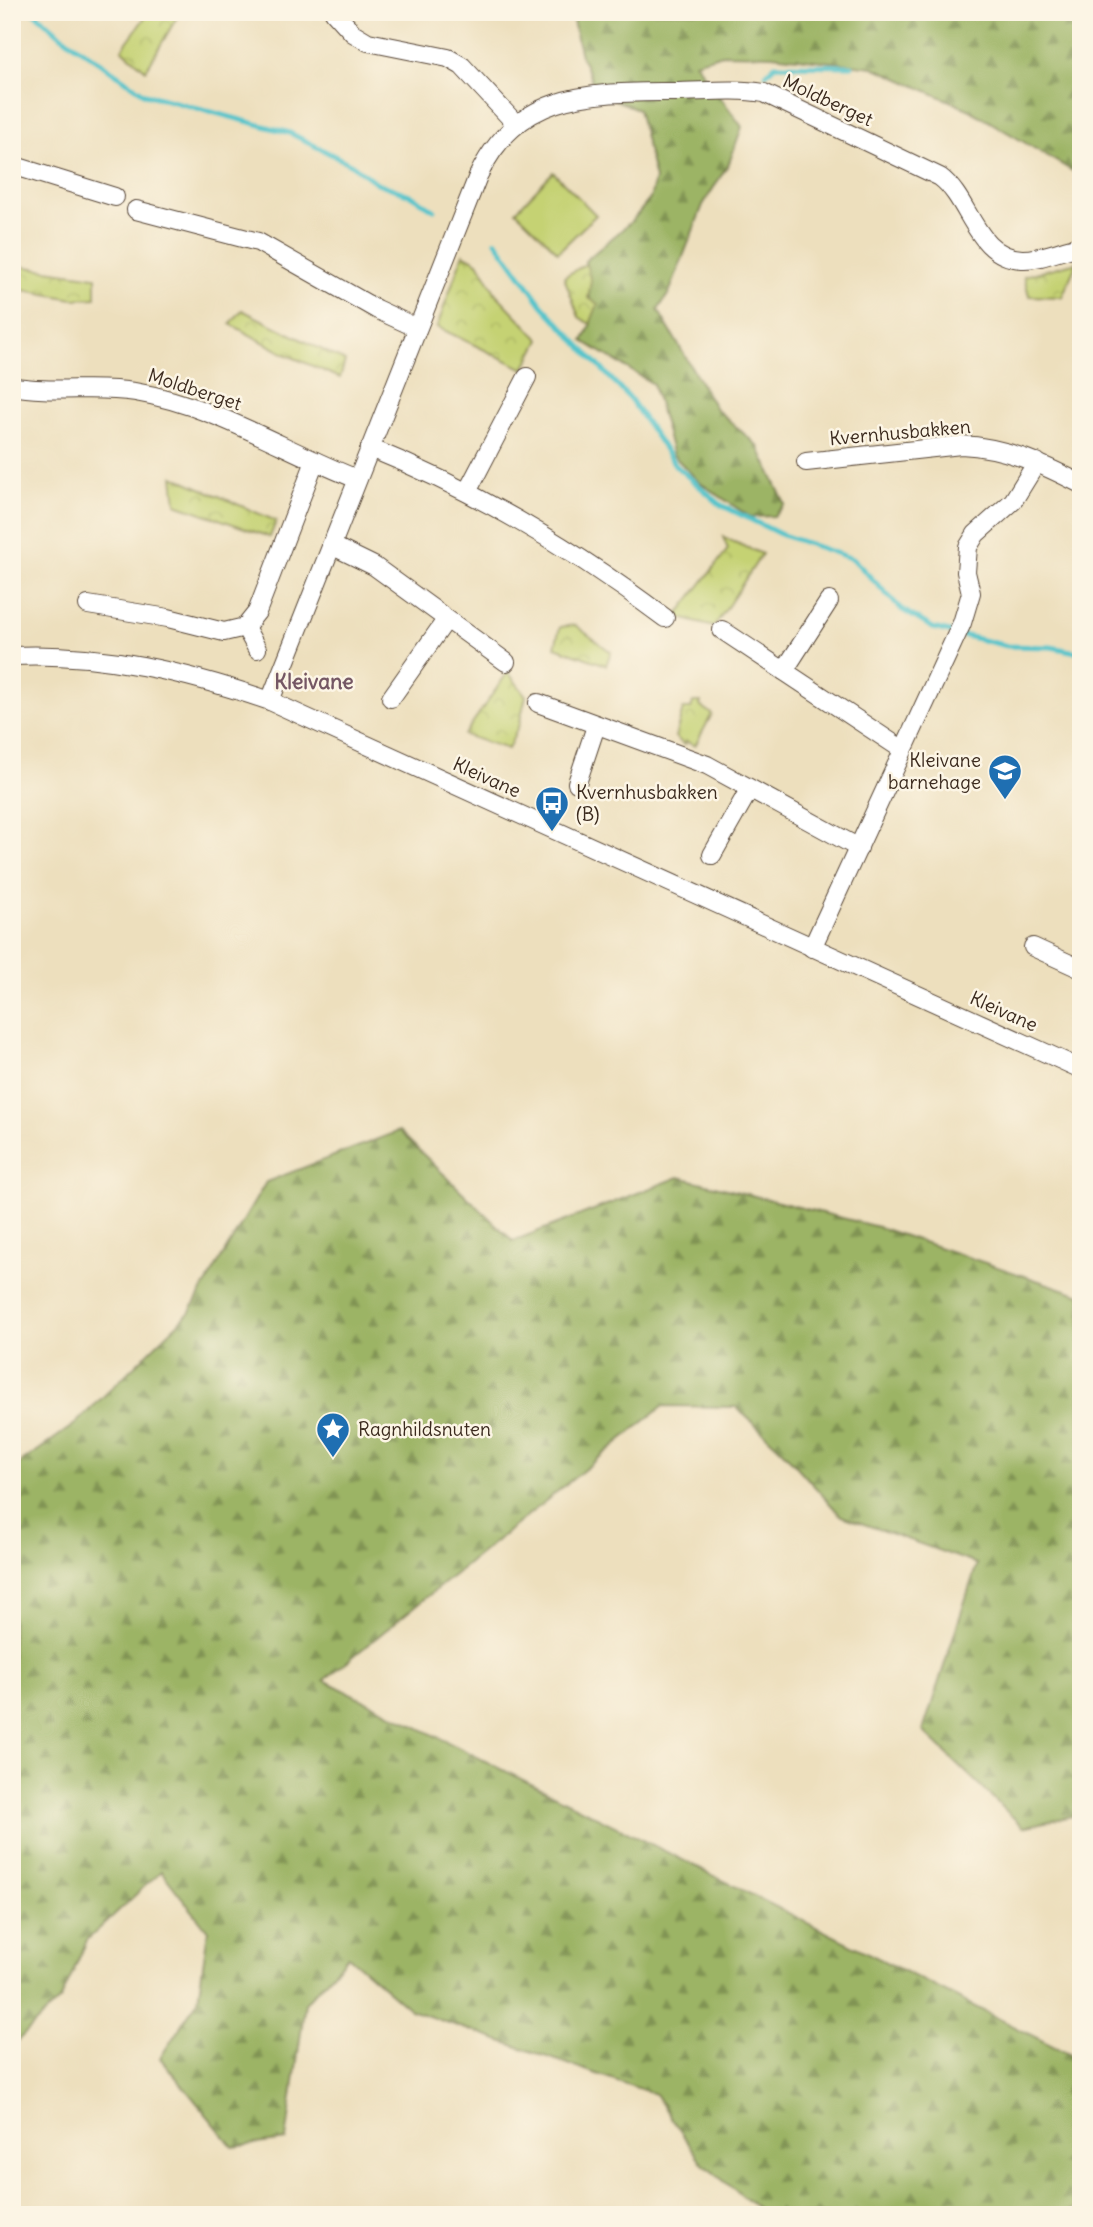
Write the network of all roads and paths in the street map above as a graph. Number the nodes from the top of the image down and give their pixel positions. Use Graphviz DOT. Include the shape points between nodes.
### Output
graph roads {
  1 [pos="334,12"];
  2 [pos="516,124"];
  3 [pos="12,165"];
  4 [pos="115,197"];
  5 [pos="136,210"];
  6 [pos="1081,246"];
  7 [pos="417,328"];
  8 [pos="527,377"];
  9 [pos="12,386"];
  10 [pos="370,448"];
  11 [pos="316,461"];
  12 [pos="806,462"];
  13 [pos="1037,462"];
  14 [pos="358,479"];
  15 [pos="1081,484"];
  16 [pos="467,492"];
  17 [pos="331,545"];
  18 [pos="829,601"];
  19 [pos="88,605"];
  20 [pos="665,618"];
  21 [pos="446,620"];
  22 [pos="245,628"];
  23 [pos="722,630"];
  24 [pos="257,649"];
  25 [pos="12,656"];
  26 [pos="506,662"];
  27 [pos="784,671"];
  28 [pos="391,698"];
  29 [pos="270,701"];
  30 [pos="538,704"];
  31 [pos="596,726"];
  32 [pos="903,750"];
  33 [pos="577,783"];
  34 [pos="749,790"];
  35 [pos="859,848"];
  36 [pos="712,855"];
  37 [pos="1033,947"];
  38 [pos="812,948"];
  39 [pos="1081,969"];
  40 [pos="1081,1069"];
  1 -- 2 [label="street" via="368,42 448,58 462,66"];
  2 -- 6 [label="street, Moldberget" via="567,98 585,94 741,89 764,93 940,177 988,245 1004,255 1022,259"];
  2 -- 7 [label="street, Moldberget" via="478,176"];
  3 -- 4 [label="street"];
  5 -- 7 [label="street" via="258,242"];
  7 -- 10 [label="street, Moldberget"];
  8 -- 16 [label="street"];
  9 -- 11 [label="street, Moldberget" via="134,392 176,402"];
  10 -- 14 [label="street, Moldberget"];
  10 -- 16 [label="street"];
  11 -- 14 [label="street, Moldberget"];
  11 -- 22 [label="street" via="257,612"];
  12 -- 13 [label="street, Kvernhusbakken" via="961,445 996,449"];
  13 -- 15 [label="street, Kvernhusbakken"];
  13 -- 32 [label="street" via="1013,501 968,547 969,604"];
  14 -- 17 [label="street, Moldberget"];
  16 -- 20 [label="street" via="554,539"];
  17 -- 21 [label="street" via="374,566"];
  17 -- 29 [label="street, Moldberget"];
  18 -- 27 [label="street"];
  19 -- 22 [label="street" via="224,632"];
  21 -- 26 [label="street"];
  21 -- 28 [label="street"];
  22 -- 24 [label="street"];
  23 -- 27 [label="street"];
  25 -- 29 [label="street, Kleivane" via="71,657 153,667"];
  27 -- 32 [label="street"];
  29 -- 38 [label="street, Kleivane"];
  30 -- 31 [label="street"];
  31 -- 33 [label="street"];
  31 -- 34 [label="street" via="680,753"];
  32 -- 35 [label="street"];
  34 -- 35 [label="street"];
  34 -- 36 [label="street"];
  35 -- 38 [label="street"];
  37 -- 39 [label="street"];
  38 -- 40 [label="street, Kleivane"];
}
